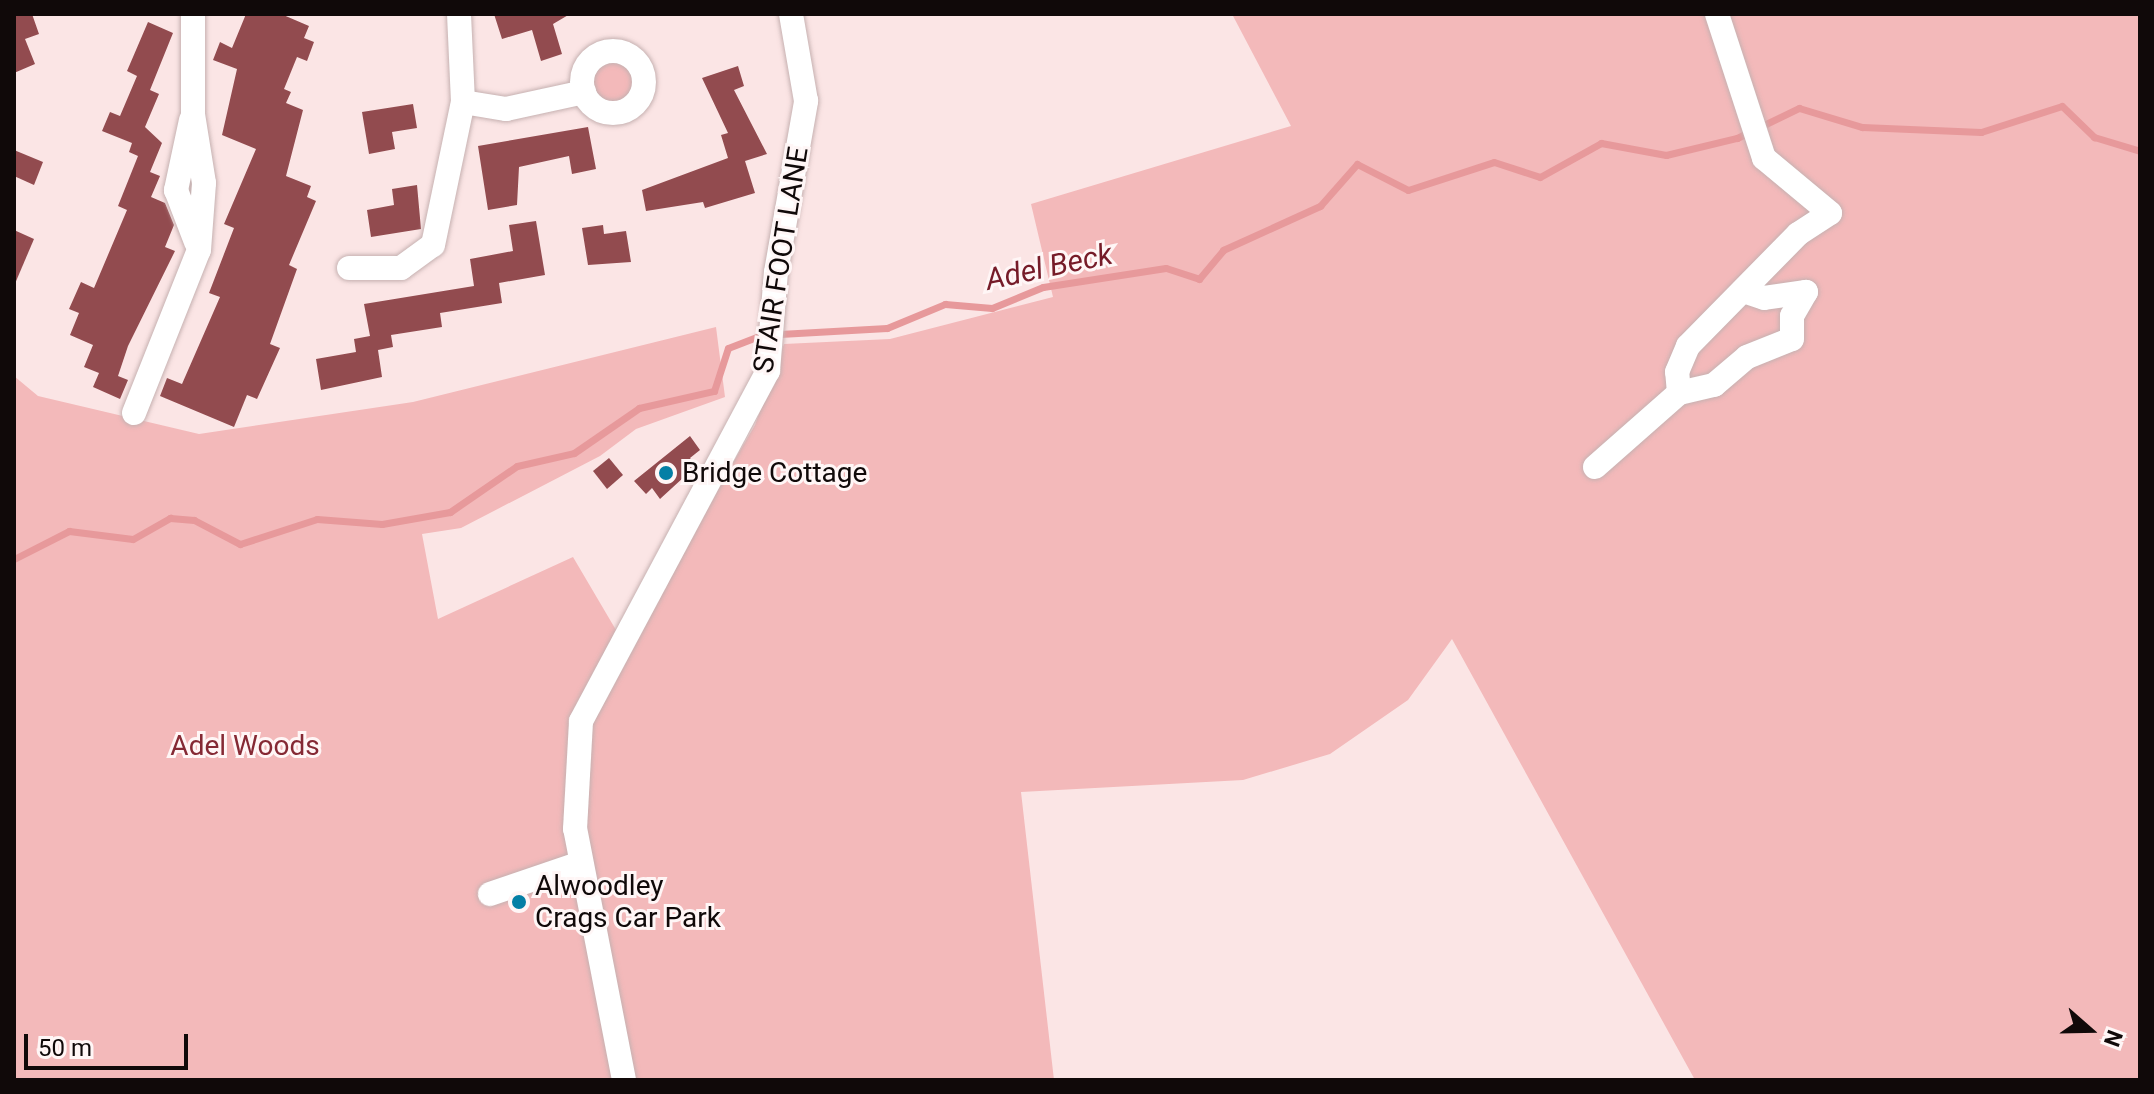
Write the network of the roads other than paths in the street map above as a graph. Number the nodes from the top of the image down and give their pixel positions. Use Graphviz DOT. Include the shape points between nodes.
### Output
graph roads {
  1 [pos="193,14"];
  2 [pos="459,14"];
  3 [pos="791,14"];
  4 [pos="1723,24"];
  5 [pos="584,92"];
  6 [pos="463,102"];
  7 [pos="349,268"];
  8 [pos="1744,291"];
  9 [pos="1679,393"];
  10 [pos="134,413"];
  11 [pos="1595,467"];
  12 [pos="581,863"];
  13 [pos="490,894"];
  14 [pos="624,1080"];
  1 -- 10 [label="street" via="193,114 204,183 199,250"];
  2 -- 6 [label="street"];
  3 -- 12 [label="street, STAIR FOOT LANE" via="806,101 773,315 773,350 754,406 581,721 575,829"];
  4 -- 8 [label="street" via="1764,158 1830,213 1798,234"];
  5 -- 6 [label="street" via="506,109"];
  6 -- 7 [label="street" via="433,245 401,268"];
  8 -- 9 [label="street" via="1680,356"];
  8 -- 9 [label="street" via="1764,298 1806,292 1792,316 1792,339 1747,357 1714,385"];
  9 -- 11 [label="street"];
  12 -- 13 [label="street"];
  12 -- 14 [label="street, STAIR FOOT LANE" via="602,941"];
}
